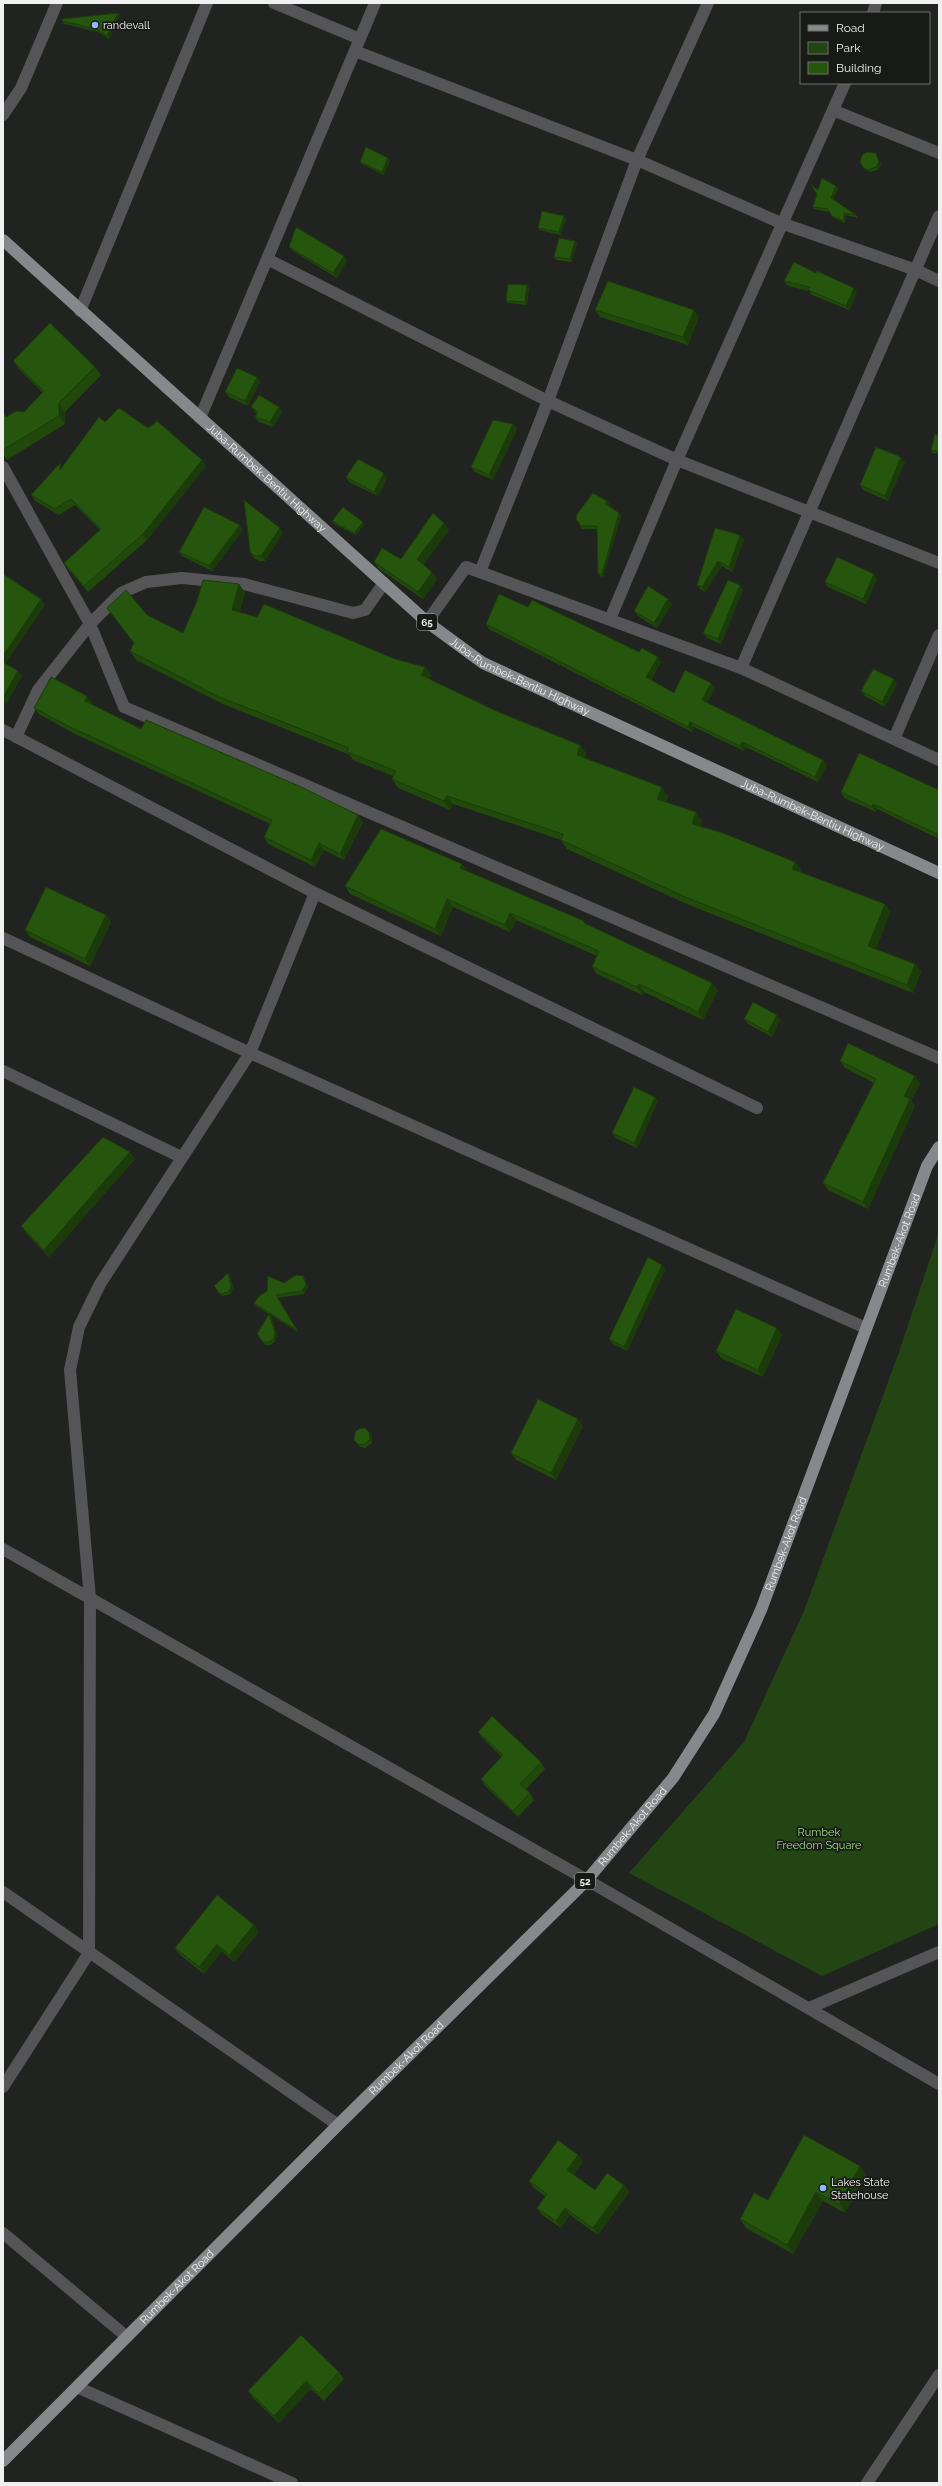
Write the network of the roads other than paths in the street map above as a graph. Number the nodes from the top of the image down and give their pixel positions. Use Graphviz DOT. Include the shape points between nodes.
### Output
graph roads {
  1 [pos="57,3"];
  2 [pos="207,3"];
  3 [pos="274,3"];
  4 [pos="375,3"];
  5 [pos="708,3"];
  6 [pos="360,39"];
  7 [pos="355,51"];
  8 [pos="846,84"];
  9 [pos="835,111"];
  10 [pos="3,116"];
  11 [pos="939,153"];
  12 [pos="637,160"];
  13 [pos="939,216"];
  14 [pos="781,223"];
  15 [pos="3,240"];
  16 [pos="267,259"];
  17 [pos="916,270"];
  18 [pos="939,281"];
  19 [pos="80,311"];
  20 [pos="548,401"];
  21 [pos="200,418"];
  22 [pos="677,460"];
  23 [pos="3,467"];
  24 [pos="811,512"];
  25 [pos="939,563"];
  26 [pos="480,572"];
  27 [pos="384,583"];
  28 [pos="610,619"];
  29 [pos="427,622"];
  30 [pos="90,624"];
  31 [pos="939,635"];
  32 [pos="741,668"];
  33 [pos="3,730"];
  34 [pos="16,736"];
  35 [pos="894,739"];
  36 [pos="939,760"];
  37 [pos="939,873"];
  38 [pos="315,893"];
  39 [pos="3,938"];
  40 [pos="250,1053"];
  41 [pos="939,1058"];
  42 [pos="3,1071"];
  43 [pos="757,1108"];
  44 [pos="939,1147"];
  45 [pos="182,1157"];
  46 [pos="866,1328"];
  47 [pos="3,1549"];
  48 [pos="90,1599"];
  49 [pos="587,1880"];
  50 [pos="3,1892"];
  51 [pos="939,1952"];
  52 [pos="89,1953"];
  53 [pos="809,2008"];
  54 [pos="939,2084"];
  55 [pos="3,2087"];
  56 [pos="338,2125"];
  57 [pos="3,2233"];
  58 [pos="127,2337"];
  59 [pos="939,2376"];
  60 [pos="77,2387"];
  61 [pos="3,2461"];
  62 [pos="292,2483"];
  63 [pos="866,2483"];
  1 -- 10 [label="street" via="21,88"];
  2 -- 19 [label="street"];
  3 -- 6 [label="street"];
  4 -- 6 [label="street"];
  5 -- 12 [label="street"];
  6 -- 7 [label="street"];
  7 -- 12 [label="street"];
  7 -- 16 [label="street"];
  8 -- 9 [label="street"];
  9 -- 11 [label="street"];
  9 -- 14 [label="street"];
  12 -- 14 [label="street"];
  12 -- 20 [label="street"];
  13 -- 17 [label="street"];
  14 -- 17 [label="street"];
  14 -- 22 [label="street"];
  15 -- 19 [label="main road, Juba-Rumbek-Bentiu Highway / 65"];
  16 -- 20 [label="street"];
  16 -- 21 [label="street"];
  17 -- 18 [label="street"];
  17 -- 24 [label="street"];
  19 -- 21 [label="main road, Juba-Rumbek-Bentiu Highway / 65"];
  20 -- 22 [label="street"];
  20 -- 26 [label="street"];
  21 -- 27 [label="main road, Juba-Rumbek-Bentiu Highway / 65"];
  22 -- 24 [label="street"];
  22 -- 28 [label="street"];
  23 -- 30 [label="street"];
  24 -- 25 [label="street"];
  24 -- 32 [label="street"];
  26 -- 28 [label="street"];
  26 -- 29 [label="street" via="466,567"];
  27 -- 29 [label="main road, Juba-Rumbek-Bentiu Highway / 65"];
  27 -- 30 [label="street" via="365,610 353,613 244,584 182,578 146,582 121,593"];
  28 -- 32 [label="street"];
  29 -- 37 [label="main road, Juba-Rumbek-Bentiu Highway / 65" via="483,663"];
  30 -- 34 [label="street" via="38,690"];
  30 -- 41 [label="street" via="124,707"];
  31 -- 35 [label="street"];
  32 -- 35 [label="street"];
  33 -- 34 [label="street"];
  34 -- 38 [label="street"];
  35 -- 36 [label="street"];
  38 -- 40 [label="street"];
  38 -- 43 [label="street"];
  39 -- 40 [label="street"];
  40 -- 45 [label="street"];
  40 -- 46 [label="street"];
  42 -- 45 [label="street"];
  44 -- 46 [label="main road, Rumbek-Akot Road / 52" via="927,1166"];
  45 -- 48 [label="street" via="100,1284 79,1327 70,1370"];
  46 -- 49 [label="main road, Rumbek-Akot Road / 52" via="761,1610 714,1714 673,1778"];
  47 -- 48 [label="street"];
  48 -- 49 [label="street"];
  48 -- 52 [label="street"];
  49 -- 53 [label="street"];
  49 -- 56 [label="main road, Rumbek-Akot Road / 52"];
  50 -- 52 [label="street"];
  51 -- 53 [label="street"];
  52 -- 55 [label="street"];
  52 -- 56 [label="street"];
  53 -- 54 [label="street"];
  56 -- 58 [label="main road, Rumbek-Akot Road / 52"];
  57 -- 58 [label="street"];
  58 -- 60 [label="main road, Rumbek-Akot Road / 52"];
  59 -- 63 [label="street"];
  60 -- 61 [label="main road, Rumbek-Akot Road / 52"];
  60 -- 62 [label="street"];
}
